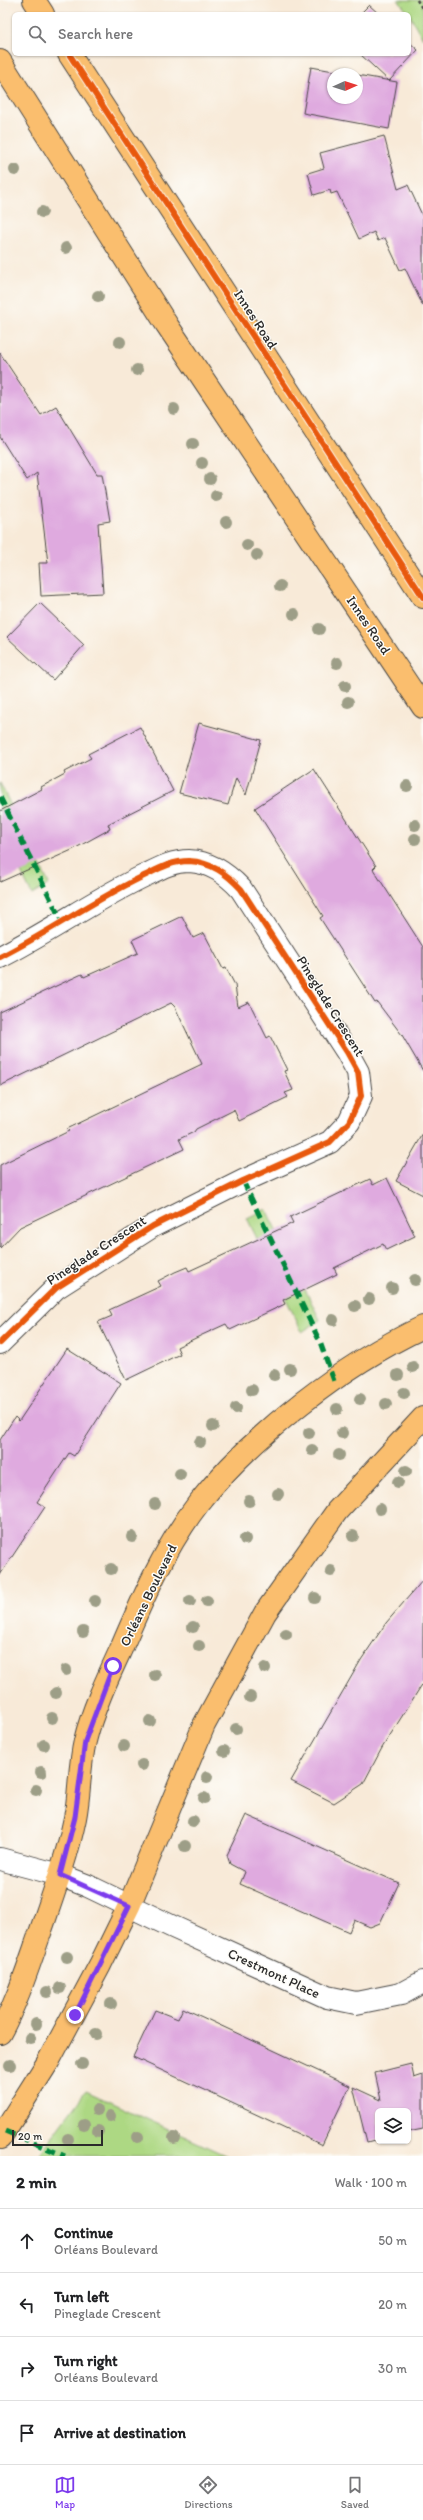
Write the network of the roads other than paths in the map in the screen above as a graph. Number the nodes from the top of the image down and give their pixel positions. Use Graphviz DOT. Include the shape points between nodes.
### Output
graph roads {
  1 [pos="34,0"];
  2 [pos="42,12"];
  3 [pos="70,56"];
  4 [pos="0,61"];
  5 [pos="423,596"];
  6 [pos="423,707"];
  7 [pos="0,957"];
  8 [pos="423,1327"];
  9 [pos="0,1343"];
  10 [pos="423,1418"];
  11 [pos="0,1859"];
  12 [pos="60,1875"];
  13 [pos="129,1906"];
  14 [pos="423,1982"];
  15 [pos="0,2033"];
  16 [pos="0,2138"];
  1 -- 2 [label="main road"];
  3 -- 5 [label="main road, Innes Road"];
  4 -- 6 [label="main road, Innes Road" via="167,325"];
  7 -- 9 [label="street, Pineglade Crescent" via="116,889 174,862 205,864 226,873 241,889 358,1072 361,1096 349,1122 330,1142 153,1226 56,1288"];
  8 -- 12 [label="main road, Orléans Boulevard" via="382,1347 300,1406 238,1459 197,1505 173,1542 140,1604 85,1741 75,1817"];
  10 -- 13 [label="main road" via="337,1511 265,1613 204,1725"];
  11 -- 12 [label="street"];
  12 -- 13 [label="street"];
  12 -- 15 [label="main road, Orléans Boulevard" via="27,1972"];
  13 -- 14 [label="street, Crestmont Place" via="327,1997 356,2003 401,1994"];
  13 -- 16 [label="main road" via="75,2015"];
}
